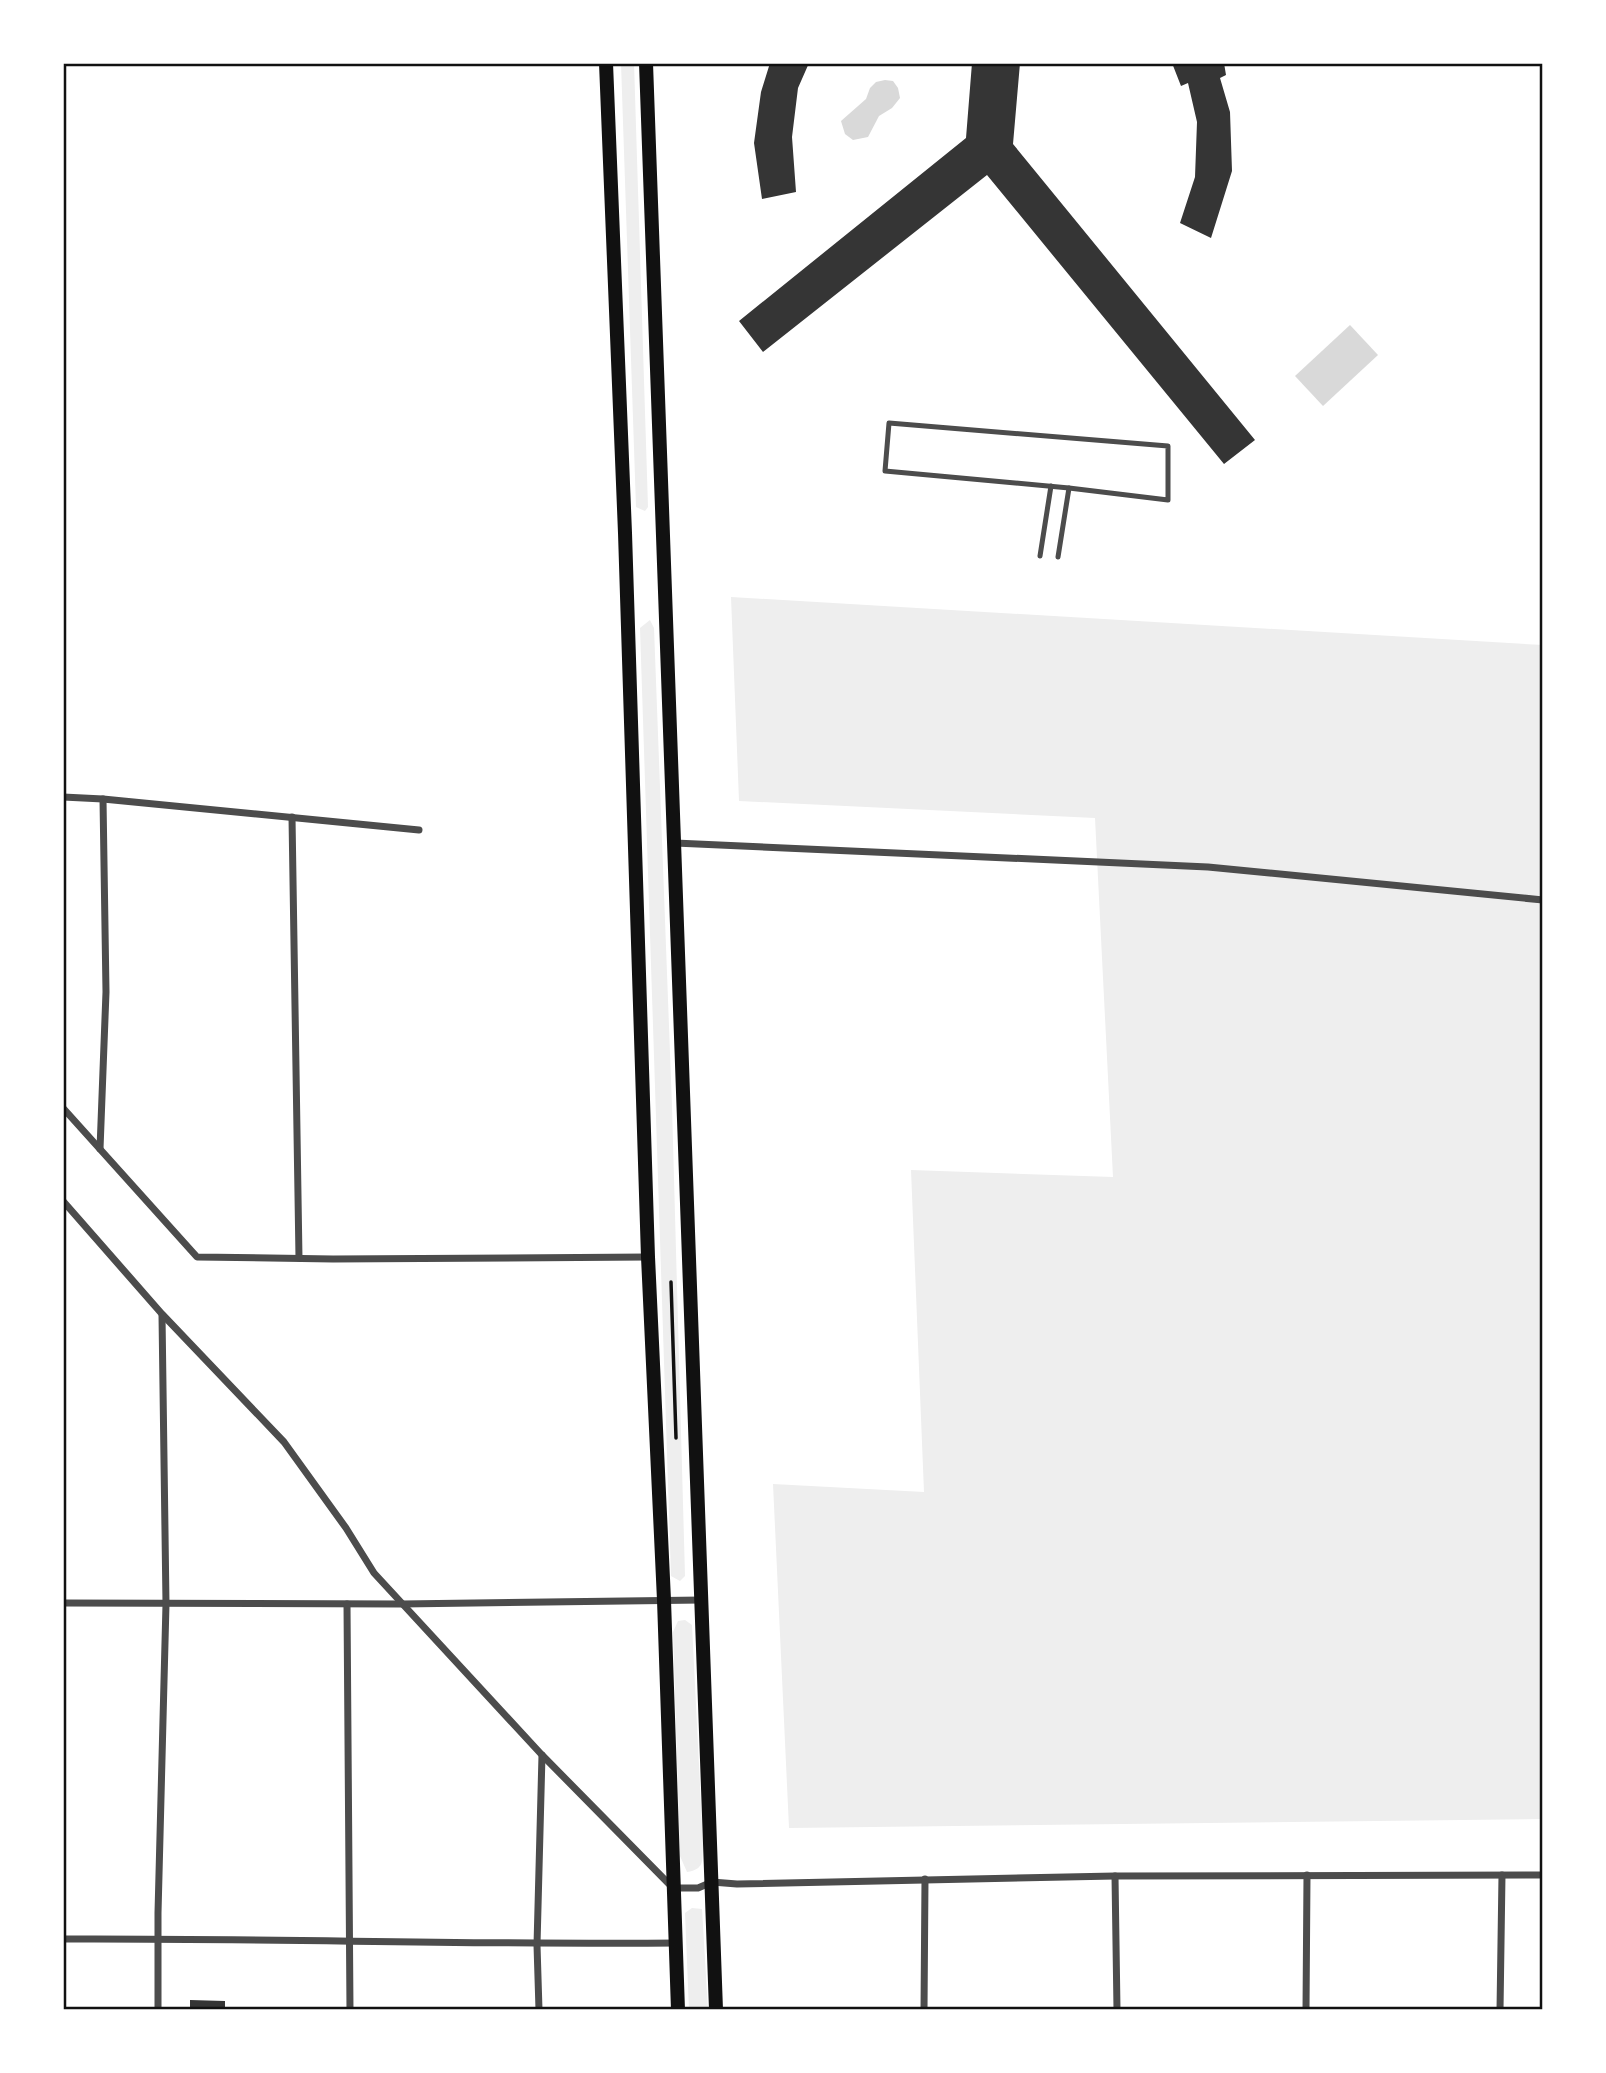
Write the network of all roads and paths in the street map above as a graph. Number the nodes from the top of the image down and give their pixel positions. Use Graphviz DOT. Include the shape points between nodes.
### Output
graph roads {
  1 [pos="606,63"];
  2 [pos="646,63"];
  3 [pos="1051,486"];
  4 [pos="1069,488"];
  5 [pos="1040,556"];
  6 [pos="1058,557"];
  7 [pos="63,797"];
  8 [pos="103,799"];
  9 [pos="292,817"];
  10 [pos="418,830"];
  11 [pos="675,844"];
  12 [pos="1543,900"];
  13 [pos="63,1108"];
  14 [pos="100,1149"];
  15 [pos="63,1201"];
  16 [pos="648,1257"];
  17 [pos="299,1258"];
  18 [pos="162,1314"];
  19 [pos="664,1600"];
  20 [pos="702,1600"];
  21 [pos="63,1603"];
  22 [pos="166,1604"];
  23 [pos="347,1604"];
  24 [pos="402,1604"];
  25 [pos="542,1755"];
  26 [pos="1307,1875"];
  27 [pos="1502,1875"];
  28 [pos="1543,1875"];
  29 [pos="1115,1876"];
  30 [pos="925,1879"];
  31 [pos="712,1882"];
  32 [pos="673,1888"];
  33 [pos="158,1939"];
  34 [pos="63,1940"];
  35 [pos="349,1940"];
  36 [pos="678,1943"];
  37 [pos="537,1945"];
  38 [pos="158,2010"];
  39 [pos="350,2010"];
  40 [pos="539,2010"];
  41 [pos="678,2010"];
  42 [pos="716,2010"];
  43 [pos="925,2010"];
  44 [pos="1116,2010"];
  45 [pos="1306,2010"];
  46 [pos="1500,2010"];
  1 -- 16 [label="main road"];
  2 -- 11 [label="main road"];
  3 -- 4 [label="lane"];
  3 -- 4 [label="lane" via="885,471 889,422 1168,446 1168,500"];
  3 -- 5 [label="lane"];
  4 -- 6 [label="lane"];
  7 -- 8 [label="street"];
  8 -- 9 [label="street"];
  8 -- 14 [label="street" via="106,992"];
  9 -- 10 [label="street"];
  9 -- 17 [label="street"];
  11 -- 12 [label="street" via="1208,867"];
  11 -- 20 [label="main road"];
  13 -- 14 [label="street"];
  14 -- 17 [label="street" via="197,1257"];
  15 -- 18 [label="street"];
  16 -- 17 [label="street"];
  16 -- 19 [label="main road"];
  18 -- 22 [label="street"];
  18 -- 24 [label="street" via="284,1442 374,1573"];
  19 -- 20 [label="street"];
  19 -- 24 [label="street"];
  19 -- 32 [label="main road"];
  20 -- 31 [label="main road"];
  21 -- 22 [label="street"];
  22 -- 23 [label="street"];
  22 -- 33 [label="street"];
  23 -- 24 [label="street"];
  23 -- 35 [label="street"];
  24 -- 25 [label="street"];
  25 -- 32 [label="street"];
  25 -- 37 [label="street"];
  26 -- 27 [label="street"];
  26 -- 29 [label="street"];
  26 -- 45 [label="street"];
  27 -- 28 [label="street"];
  27 -- 46 [label="street"];
  29 -- 30 [label="street"];
  29 -- 44 [label="street"];
  30 -- 31 [label="street"];
  30 -- 43 [label="street"];
  31 -- 32 [label="street" via="698,1888"];
  31 -- 42 [label="main road"];
  32 -- 36 [label="main road"];
  33 -- 34 [label="street"];
  33 -- 35 [label="street"];
  33 -- 38 [label="street"];
  35 -- 37 [label="street"];
  35 -- 39 [label="street"];
  36 -- 37 [label="street"];
  36 -- 41 [label="main road"];
  37 -- 40 [label="street"];
}
